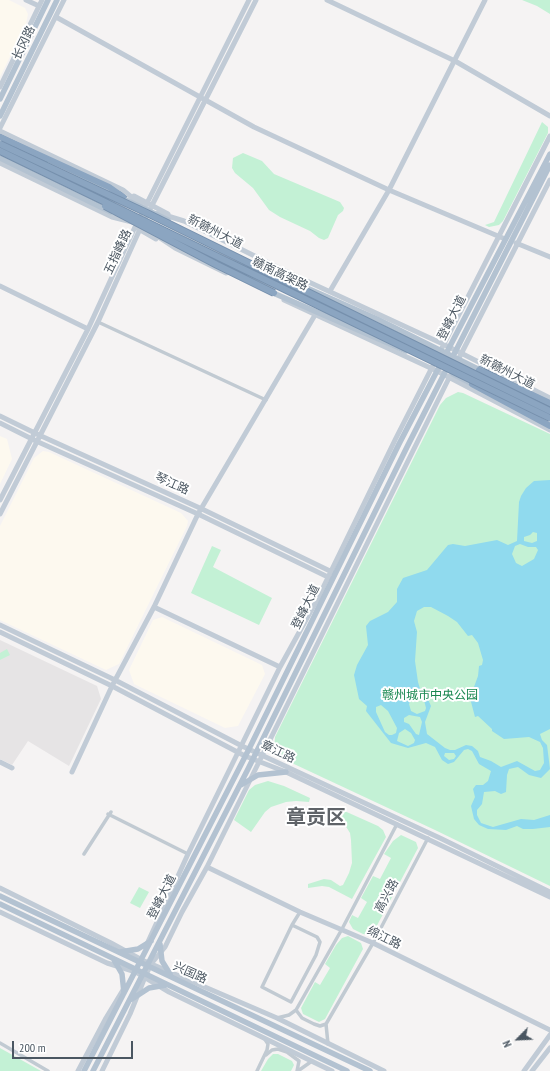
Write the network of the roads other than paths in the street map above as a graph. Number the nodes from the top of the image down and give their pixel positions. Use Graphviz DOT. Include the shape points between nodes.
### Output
graph roads {
  1 [pos="26,0"];
  2 [pos="42,0"];
  3 [pos="48,0"];
  4 [pos="57,0"];
  5 [pos="64,0"];
  6 [pos="249,0"];
  7 [pos="256,0"];
  8 [pos="327,0"];
  9 [pos="485,0"];
  10 [pos="40,6"];
  11 [pos="56,17"];
  12 [pos="455,61"];
  13 [pos="0,87"];
  14 [pos="0,99"];
  15 [pos="203,100"];
  16 [pos="0,116"];
  17 [pos="550,116"];
  18 [pos="0,128"];
  19 [pos="0,131"];
  20 [pos="550,136"];
  21 [pos="0,137"];
  22 [pos="0,140"];
  23 [pos="0,144"];
  24 [pos="0,152"];
  25 [pos="550,154"];
  26 [pos="0,158"];
  27 [pos="0,163"];
  28 [pos="550,165"];
  29 [pos="550,180"];
  30 [pos="389,190"];
  31 [pos="123,197"];
  32 [pos="148,207"];
  33 [pos="138,226"];
  34 [pos="498,236"];
  35 [pos="505,239"];
  36 [pos="511,241"];
  37 [pos="517,244"];
  38 [pos="550,257"];
  39 [pos="262,268"];
  40 [pos="285,271"];
  41 [pos="0,286"];
  42 [pos="330,292"];
  43 [pos="274,293"];
  44 [pos="358,303"];
  45 [pos="315,315"];
  46 [pos="377,319"];
  47 [pos="98,322"];
  48 [pos="88,329"];
  49 [pos="350,330"];
  50 [pos="372,336"];
  51 [pos="443,344"];
  52 [pos="449,347"];
  53 [pos="456,350"];
  54 [pos="440,351"];
  55 [pos="462,353"];
  56 [pos="446,354"];
  57 [pos="452,357"];
  58 [pos="458,360"];
  59 [pos="432,366"];
  60 [pos="438,369"];
  61 [pos="479,370"];
  62 [pos="445,373"];
  63 [pos="451,376"];
  64 [pos="472,384"];
  65 [pos="550,398"];
  66 [pos="266,400"];
  67 [pos="550,404"];
  68 [pos="550,411"];
  69 [pos="0,416"];
  70 [pos="550,418"];
  71 [pos="0,422"];
  72 [pos="550,422"];
  73 [pos="550,426"];
  74 [pos="550,430"];
  75 [pos="37,434"];
  76 [pos="34,440"];
  77 [pos="0,500"];
  78 [pos="202,509"];
  79 [pos="0,514"];
  80 [pos="198,514"];
  81 [pos="331,575"];
  82 [pos="154,607"];
  83 [pos="0,625"];
  84 [pos="0,632"];
  85 [pos="280,667"];
  86 [pos="115,680"];
  87 [pos="112,686"];
  88 [pos="242,746"];
  89 [pos="249,749"];
  90 [pos="255,752"];
  91 [pos="238,753"];
  92 [pos="245,756"];
  93 [pos="262,756"];
  94 [pos="252,759"];
  95 [pos="0,762"];
  96 [pos="260,762"];
  97 [pos="12,768"];
  98 [pos="72,772"];
  99 [pos="286,772"];
  100 [pos="251,778"];
  101 [pos="238,788"];
  102 [pos="397,824"];
  103 [pos="428,838"];
  104 [pos="84,854"];
  105 [pos="188,854"];
  106 [pos="207,867"];
  107 [pos="0,888"];
  108 [pos="550,892"];
  109 [pos="0,896"];
  110 [pos="550,898"];
  111 [pos="0,904"];
  112 [pos="0,912"];
  113 [pos="300,912"];
  114 [pos="292,925"];
  115 [pos="342,929"];
  116 [pos="154,937"];
  117 [pos="162,938"];
  118 [pos="373,943"];
  119 [pos="147,944"];
  120 [pos="116,951"];
  121 [pos="127,952"];
  122 [pos="160,953"];
  123 [pos="316,955"];
  124 [pos="112,958"];
  125 [pos="324,959"];
  126 [pos="141,961"];
  127 [pos="150,965"];
  128 [pos="118,966"];
  129 [pos="166,970"];
  130 [pos="136,971"];
  131 [pos="144,975"];
  132 [pos="175,977"];
  133 [pos="159,985"];
  134 [pos="167,985"];
  135 [pos="124,991"];
  136 [pos="137,995"];
  137 [pos="128,1004"];
  138 [pos="296,1010"];
  139 [pos="278,1018"];
  140 [pos="326,1024"];
  141 [pos="550,1030"];
  142 [pos="550,1035"];
  143 [pos="264,1038"];
  144 [pos="0,1043"];
  145 [pos="328,1044"];
  146 [pos="550,1048"];
  147 [pos="266,1055"];
  148 [pos="312,1062"];
  149 [pos="48,1071"];
  150 [pos="78,1071"];
  151 [pos="84,1071"];
  152 [pos="93,1071"];
  153 [pos="102,1071"];
  154 [pos="257,1071"];
  155 [pos="298,1071"];
  156 [pos="332,1071"];
  157 [pos="347,1071"];
  158 [pos="370,1071"];
  159 [pos="384,1071"];
  160 [pos="524,1071"];
  161 [pos="532,1071"];
  1 -- 10 [label="street"];
  2 -- 10 [label="street"];
  3 -- 14 [label="main road, 长冈路"];
  4 -- 16 [label="main road, 长冈路"];
  5 -- 11 [label="street"];
  6 -- 15 [label="street, 五指峰路"];
  7 -- 15 [label="street, 五指峰路"];
  8 -- 12 [label="street"];
  9 -- 12 [label="street"];
  10 -- 13 [label="street"];
  11 -- 15 [label="street"];
  11 -- 18 [label="street"];
  12 -- 17 [label="street"];
  12 -- 30 [label="street"];
  15 -- 30 [label="street"];
  15 -- 32 [label="street, 五指峰路"];
  19 -- 32 [label="street" via="123,190"];
  20 -- 34 [label="street"];
  21 -- 31 [label="highway"];
  22 -- 31 [label="main road, 新赣州大道"];
  23 -- 68 [label="highway, 赣南高架路, bridge" via="147,213"];
  24 -- 43 [label="highway, bridge"];
  24 -- 70 [label="highway, 赣南高架路, bridge"];
  25 -- 35 [label="main road, 登峰大道"];
  26 -- 33 [label="main road"];
  27 -- 33 [label="street" via="112,217"];
  28 -- 36 [label="main road, 登峰大道"];
  29 -- 37 [label="street"];
  30 -- 34 [label="street"];
  30 -- 42 [label="street"];
  31 -- 32 [label="main road, 新赣州大道"];
  32 -- 33 [label="street, 五指峰路"];
  32 -- 39 [label="main road, 新赣州大道"];
  32 -- 40 [label="street" via="184,221"];
  33 -- 43 [label="main road"];
  33 -- 45 [label="street" via="175,248"];
  33 -- 47 [label="street, 五指峰路"];
  33 -- 48 [label="street, 五指峰路"];
  34 -- 35 [label="street"];
  34 -- 51 [label="street"];
  35 -- 52 [label="main road, 登峰大道"];
  36 -- 37 [label="street"];
  36 -- 53 [label="main road, 登峰大道"];
  37 -- 38 [label="street"];
  37 -- 55 [label="street"];
  39 -- 40 [label="street"];
  39 -- 46 [label="main road, 新赣州大道"];
  40 -- 42 [label="street"];
  41 -- 48 [label="street"];
  42 -- 44 [label="street"];
  43 -- 50 [label="main road"];
  44 -- 46 [label="street"];
  44 -- 51 [label="street"];
  45 -- 49 [label="street"];
  45 -- 66 [label="street"];
  46 -- 54 [label="main road, 新赣州大道"];
  47 -- 66 [label="street"];
  47 -- 75 [label="street, 五指峰路"];
  48 -- 75 [label="street, 五指峰路"];
  49 -- 50 [label="street"];
  49 -- 59 [label="street"];
  50 -- 59 [label="main road"];
  51 -- 52 [label="street"];
  51 -- 54 [label="street"];
  52 -- 53 [label="street"];
  52 -- 56 [label="main road, 登峰大道"];
  53 -- 55 [label="street"];
  53 -- 57 [label="main road, 登峰大道"];
  54 -- 56 [label="main road, 新赣州大道"];
  54 -- 59 [label="street"];
  55 -- 58 [label="street"];
  55 -- 65 [label="street"];
  56 -- 57 [label="main road, 新赣州大道"];
  56 -- 60 [label="main road, 登峰大道"];
  57 -- 58 [label="main road, 新赣州大道"];
  57 -- 62 [label="main road, 登峰大道"];
  58 -- 61 [label="main road, 新赣州大道"];
  58 -- 63 [label="street"];
  59 -- 60 [label="main road"];
  59 -- 81 [label="street"];
  60 -- 62 [label="main road"];
  60 -- 81 [label="main road, 登峰大道"];
  61 -- 67 [label="highway"];
  62 -- 63 [label="main road"];
  62 -- 90 [label="main road, 登峰大道"];
  63 -- 64 [label="main road"];
  63 -- 74 [label="street"];
  63 -- 93 [label="street"];
  64 -- 72 [label="main road"];
  64 -- 73 [label="highway"];
  66 -- 78 [label="street"];
  69 -- 75 [label="street, 琴江路"];
  71 -- 76 [label="street, 琴江路"];
  75 -- 76 [label="street, 五指峰路"];
  75 -- 78 [label="street, 琴江路"];
  76 -- 77 [label="street, 五指峰路"];
  76 -- 79 [label="street, 五指峰路"];
  76 -- 80 [label="street, 琴江路"];
  78 -- 80 [label="street"];
  78 -- 81 [label="street, 琴江路"];
  80 -- 81 [label="street, 琴江路"];
  80 -- 82 [label="street"];
  81 -- 85 [label="street"];
  81 -- 89 [label="main road, 登峰大道"];
  82 -- 85 [label="street"];
  82 -- 86 [label="street"];
  83 -- 86 [label="street, 章江路"];
  84 -- 87 [label="street, 章江路"];
  85 -- 88 [label="street"];
  86 -- 87 [label="street"];
  86 -- 88 [label="street, 章江路"];
  87 -- 91 [label="street, 章江路"];
  87 -- 98 [label="street"];
  88 -- 89 [label="street, 章江路"];
  88 -- 91 [label="street"];
  89 -- 90 [label="street, 章江路"];
  89 -- 92 [label="main road, 登峰大道"];
  90 -- 93 [label="street, 章江路"];
  90 -- 94 [label="main road, 登峰大道"];
  91 -- 92 [label="street, 章江路"];
  91 -- 105 [label="street"];
  92 -- 94 [label="street, 章江路"];
  92 -- 116 [label="main road, 登峰大道"];
  93 -- 96 [label="street"];
  93 -- 108 [label="street, 章江路"];
  94 -- 96 [label="street, 章江路"];
  94 -- 101 [label="main road, 登峰大道"];
  95 -- 97 [label="street"];
  96 -- 99 [label="street, 章江路"];
  96 -- 100 [label="street"];
  99 -- 100 [label="main road" via="263,773"];
  99 -- 102 [label="street, 章江路"];
  100 -- 101 [label="main road"];
  100 -- 106 [label="street"];
  101 -- 117 [label="main road, 登峰大道"];
  102 -- 103 [label="street, 章江路"];
  102 -- 115 [label="street"];
  103 -- 110 [label="street, 章江路"];
  103 -- 118 [label="street, 高兴路"];
  104 -- 105 [label="street" via="109,813"];
  105 -- 119 [label="street"];
  106 -- 113 [label="street, 绵江路"];
  106 -- 122 [label="street"];
  107 -- 121 [label="street"];
  109 -- 120 [label="main road, 兴国路"];
  111 -- 124 [label="main road, 兴国路"];
  112 -- 128 [label="street"];
  113 -- 114 [label="street"];
  113 -- 115 [label="street, 绵江路"];
  114 -- 123 [label="street" via="317,937 320,942"];
  114 -- 123 [label="street" via="262,987 291,1002"];
  115 -- 118 [label="street, 绵江路"];
  115 -- 125 [label="street"];
  116 -- 119 [label="main road"];
  116 -- 126 [label="main road, 登峰大道"];
  117 -- 122 [label="main road"];
  117 -- 127 [label="main road, 登峰大道"];
  118 -- 140 [label="street, 高兴路"];
  118 -- 141 [label="street, 绵江路"];
  119 -- 121 [label="main road"];
  119 -- 126 [label="street"];
  120 -- 121 [label="main road"];
  120 -- 126 [label="main road, 兴国路"];
  121 -- 126 [label="street"];
  122 -- 127 [label="street"];
  122 -- 129 [label="main road"];
  123 -- 125 [label="street"];
  124 -- 128 [label="main road"];
  124 -- 130 [label="main road, 兴国路"];
  125 -- 138 [label="street"];
  126 -- 127 [label="main road, 兴国路"];
  126 -- 130 [label="main road, 登峰大道"];
  127 -- 129 [label="street"];
  127 -- 131 [label="main road, 登峰大道"];
  127 -- 132 [label="main road, 兴国路"];
  128 -- 130 [label="street"];
  128 -- 135 [label="main road"];
  129 -- 132 [label="main road"];
  129 -- 139 [label="street"];
  130 -- 131 [label="main road, 兴国路"];
  130 -- 135 [label="main road, 登峰大道"];
  131 -- 133 [label="street"];
  131 -- 134 [label="main road, 兴国路"];
  131 -- 136 [label="street"];
  131 -- 137 [label="main road, 登峰大道"];
  132 -- 158 [label="main road, 兴国路"];
  133 -- 134 [label="main road"];
  133 -- 136 [label="main road"];
  133 -- 143 [label="street"];
  134 -- 157 [label="main road, 兴国路"];
  135 -- 150 [label="street" via="106,1018"];
  135 -- 151 [label="main road, 登峰大道"];
  136 -- 137 [label="main road"];
  136 -- 153 [label="street"];
  137 -- 152 [label="main road, 登峰大道"];
  138 -- 139 [label="street"];
  138 -- 140 [label="street" via="302,1018 314,1024"];
  139 -- 145 [label="street"];
  140 -- 145 [label="street"];
  142 -- 160 [label="street"];
  143 -- 147 [label="street" via="268,1044"];
  143 -- 148 [label="street"];
  144 -- 149 [label="street"];
  145 -- 159 [label="street"];
  146 -- 161 [label="street"];
  147 -- 154 [label="street"];
  147 -- 155 [label="street" via="278,1049 288,1052 299,1061"];
  148 -- 155 [label="street"];
  148 -- 156 [label="street"];
}
